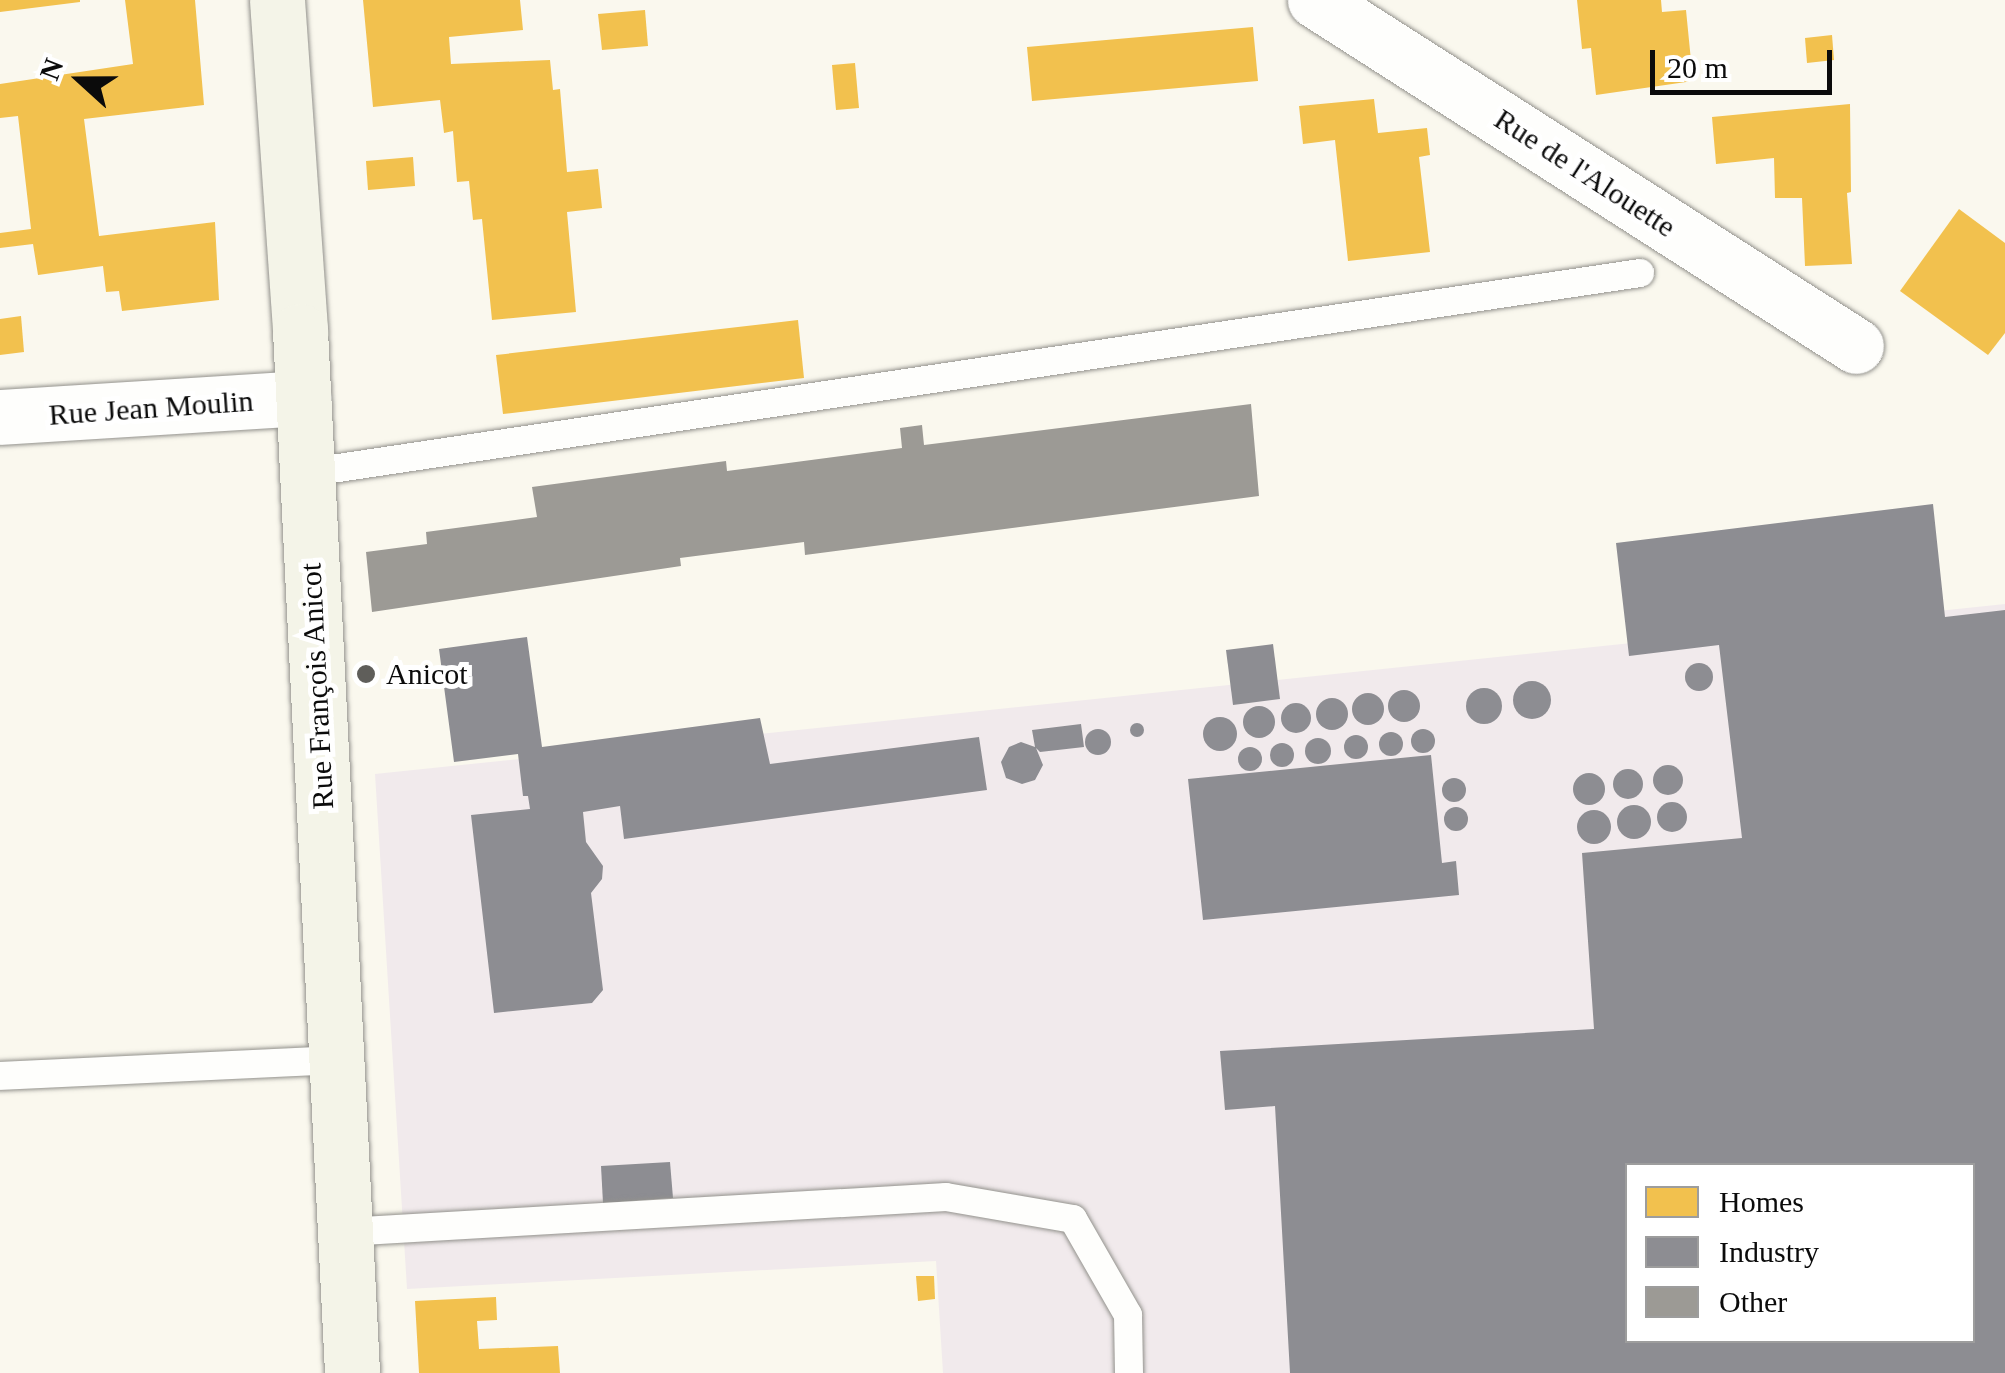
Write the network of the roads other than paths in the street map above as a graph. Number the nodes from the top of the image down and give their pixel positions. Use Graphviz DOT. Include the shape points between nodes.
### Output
graph roads {
  1 [pos="276,0"];
  2 [pos="1315,0"];
  3 [pos="1640,273"];
  4 [pos="1856,346"];
  5 [pos="303,398"];
  6 [pos="0,417"];
  7 [pos="306,473"];
  8 [pos="335,1060"];
  9 [pos="0,1076"];
  10 [pos="344,1232"];
  11 [pos="352,1373"];
  12 [pos="1129,1373"];
  1 -- 5 [label="street, Rue François Anicot"];
  2 -- 4 [label="street, Rue de l'Alouette"];
  3 -- 7 [label="lane"];
  5 -- 6 [label="street, Rue Jean Moulin"];
  5 -- 7 [label="street, Rue François Anicot"];
  7 -- 8 [label="street, Rue François Anicot"];
  8 -- 9 [label="lane"];
  8 -- 10 [label="street, Rue François Anicot"];
  10 -- 11 [label="street, Rue François Anicot"];
  10 -- 12 [label="lane" via="946,1196 1036,1212 1072,1219 1128,1315"];
}
